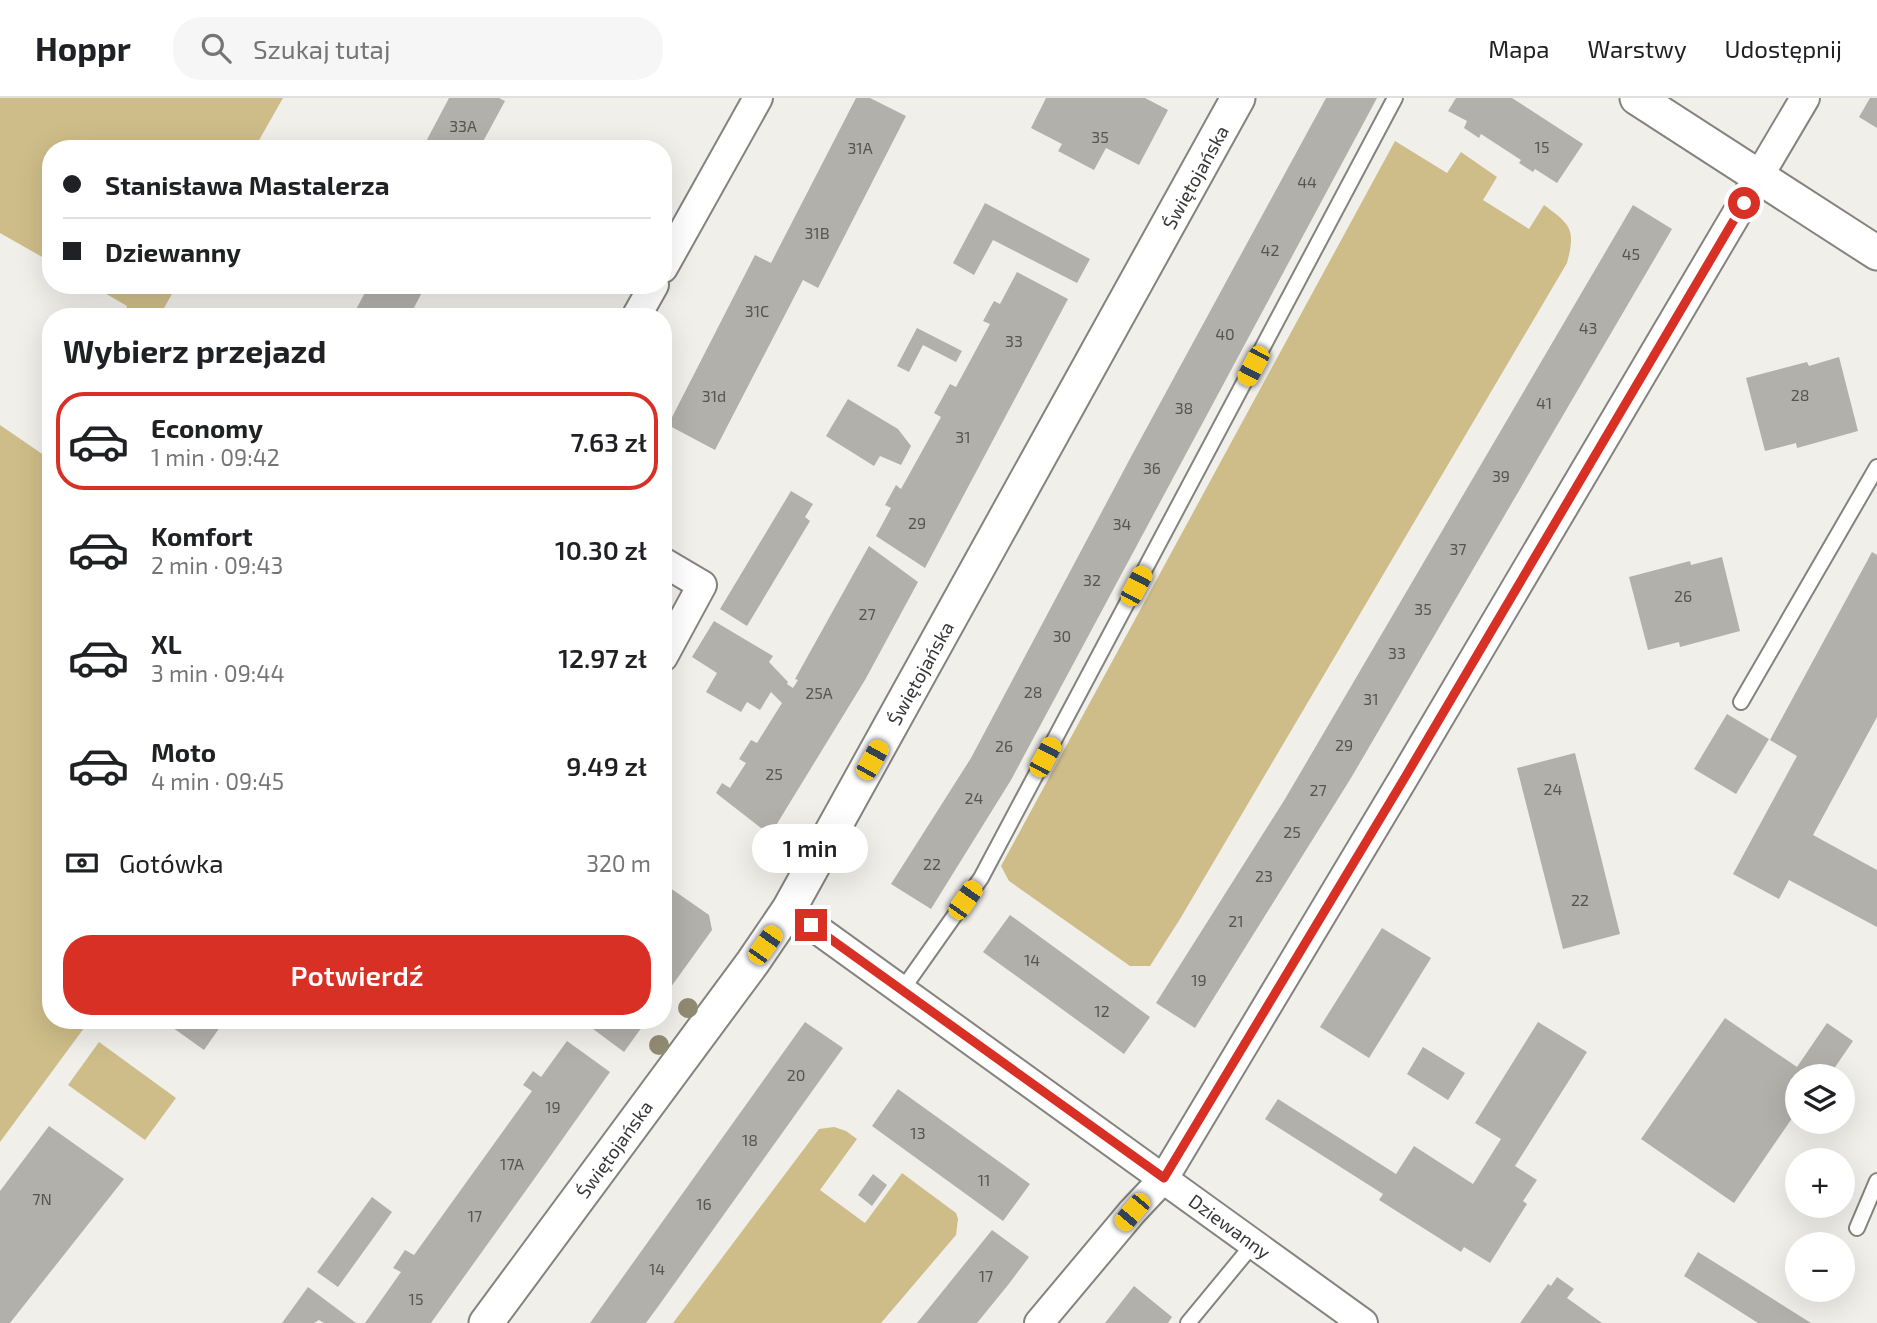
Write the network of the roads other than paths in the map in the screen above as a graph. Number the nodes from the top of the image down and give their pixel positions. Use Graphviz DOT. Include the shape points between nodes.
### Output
graph roads {
  1 [pos="758,98"];
  2 [pos="1237,98"];
  3 [pos="1395,98"];
  4 [pos="1637,98"];
  5 [pos="1805,98"];
  6 [pos="1759,177"];
  7 [pos="672,252"];
  8 [pos="1877,253"];
  9 [pos="1877,467"];
  10 [pos="672,567"];
  11 [pos="672,640"];
  12 [pos="1741,702"];
  13 [pos="789,909"];
  14 [pos="902,990"];
  15 [pos="1164,1178"];
  16 [pos="1877,1181"];
  17 [pos="1857,1228"];
  18 [pos="1254,1244"];
  19 [pos="486,1323"];
  20 [pos="1039,1323"];
  21 [pos="1188,1323"];
  22 [pos="1363,1323"];
  1 -- 7 [label="street"];
  2 -- 13 [label="street, Świętojańska"];
  3 -- 14 [label="lane" via="981,878"];
  4 -- 6 [label="street"];
  5 -- 6 [label="street"];
  6 -- 8 [label="street"];
  6 -- 15 [label="street"];
  9 -- 12 [label="lane"];
  10 -- 11 [label="street" via="702,585"];
  13 -- 14 [label="street, Dziewanny"];
  13 -- 19 [label="street, Świętojańska"];
  14 -- 15 [label="street, Dziewanny"];
  15 -- 18 [label="street, Dziewanny"];
  15 -- 20 [label="street"];
  16 -- 17 [label="lane"];
  18 -- 21 [label="lane"];
  18 -- 22 [label="street, Dziewanny"];
}
